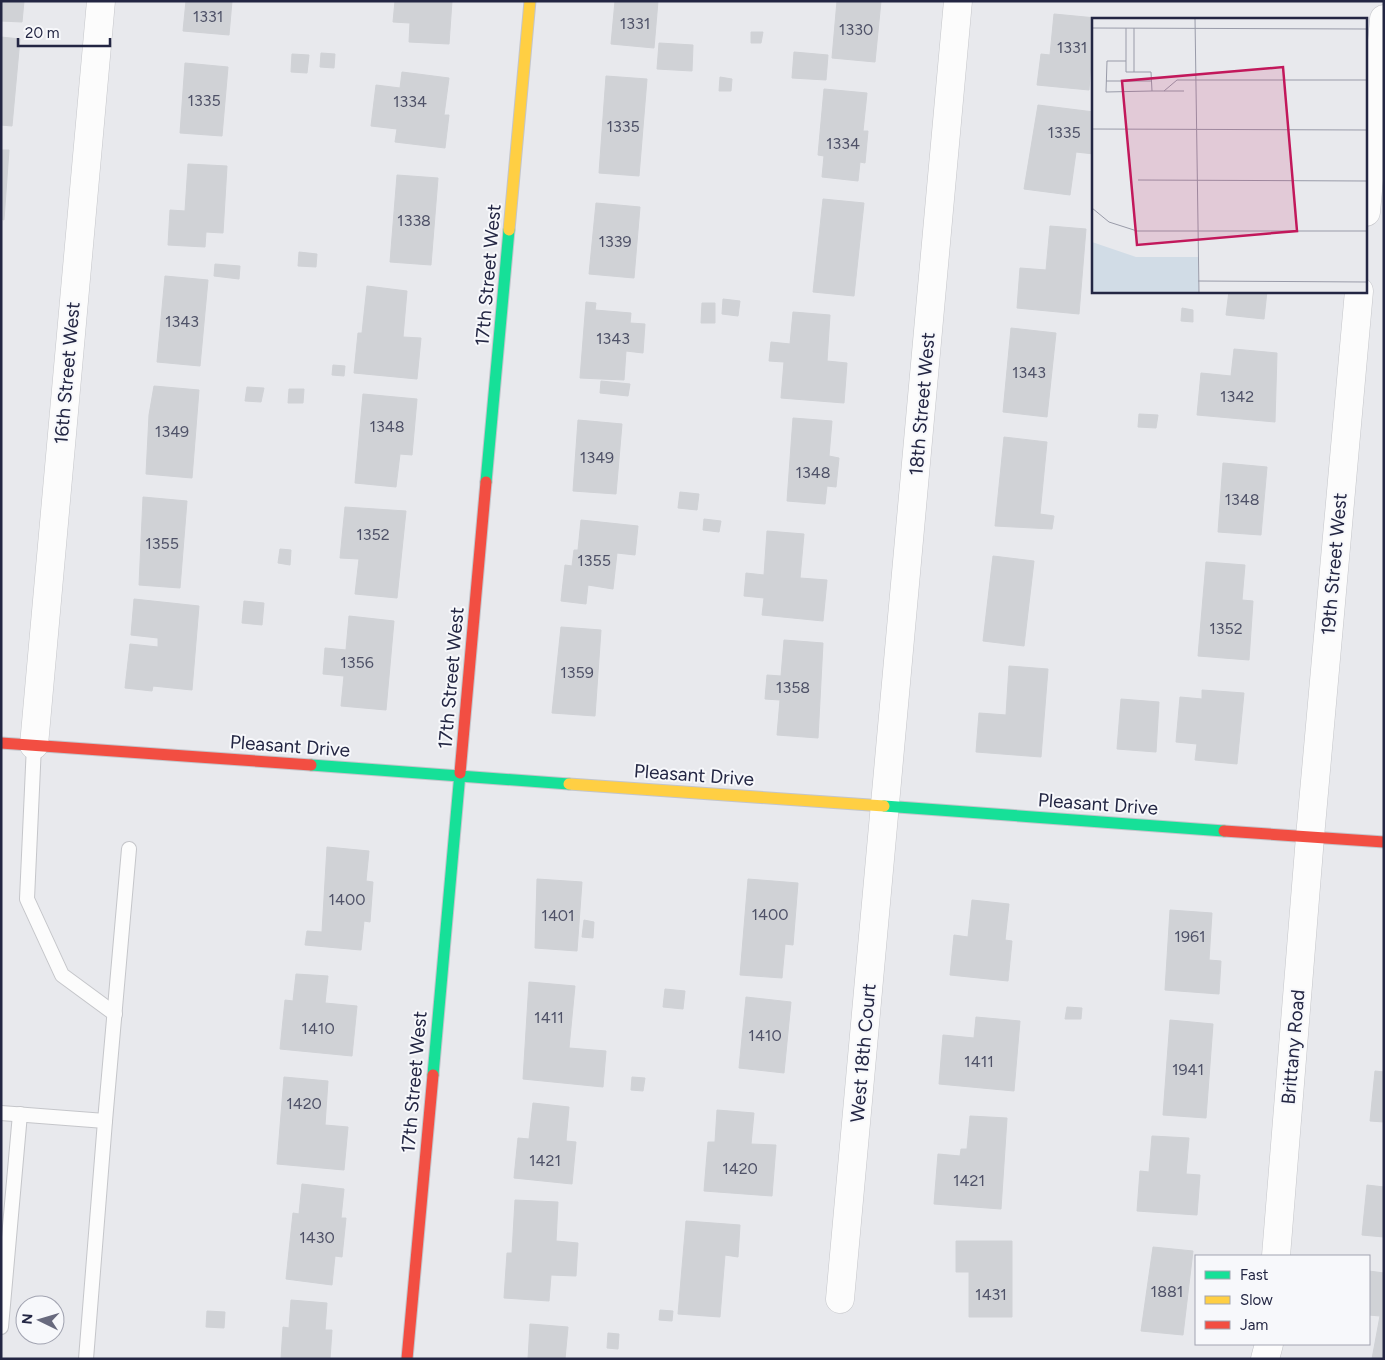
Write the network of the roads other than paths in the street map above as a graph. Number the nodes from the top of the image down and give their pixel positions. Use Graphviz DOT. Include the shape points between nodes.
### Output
graph roads {
  1 [pos="101,1"];
  2 [pos="530,1"];
  3 [pos="958,1"];
  4 [pos="1384,19"];
  5 [pos="1368,191"];
  6 [pos="1359,292"];
  7 [pos="1,743"];
  8 [pos="34,745"];
  9 [pos="460,776"];
  10 [pos="886,807"];
  11 [pos="1310,837"];
  12 [pos="1384,842"];
  13 [pos="129,849"];
  14 [pos="114,1014"];
  15 [pos="1,1113"];
  16 [pos="20,1114"];
  17 [pos="105,1122"];
  18 [pos="1276,1255"];
  19 [pos="840,1299"];
  20 [pos="1,1327"];
  21 [pos="1269,1345"];
  22 [pos="86,1359"];
  23 [pos="407,1359"];
  24 [pos="1266,1359"];
  1 -- 8 [label="street, 16th Street West"];
  2 -- 9 [label="street, 17th Street West"];
  3 -- 10 [label="street, 18th Street West"];
  4 -- 5 [label="street"];
  6 -- 11 [label="street, 19th Street West"];
  7 -- 8 [label="street, Pleasant Drive"];
  8 -- 9 [label="street, Pleasant Drive"];
  8 -- 14 [label="lane" via="27,899 62,975"];
  9 -- 10 [label="street, Pleasant Drive"];
  9 -- 23 [label="street, 17th Street West"];
  10 -- 11 [label="street, Pleasant Drive"];
  10 -- 19 [label="street, West 18th Court"];
  11 -- 12 [label="street, Pleasant Drive"];
  11 -- 18 [label="street, Brittany Road"];
  13 -- 14 [label="lane"];
  14 -- 17 [label="lane"];
  15 -- 16 [label="lane"];
  16 -- 17 [label="lane"];
  16 -- 20 [label="lane"];
  17 -- 22 [label="lane"];
  21 -- 24 [label="street"];
}
